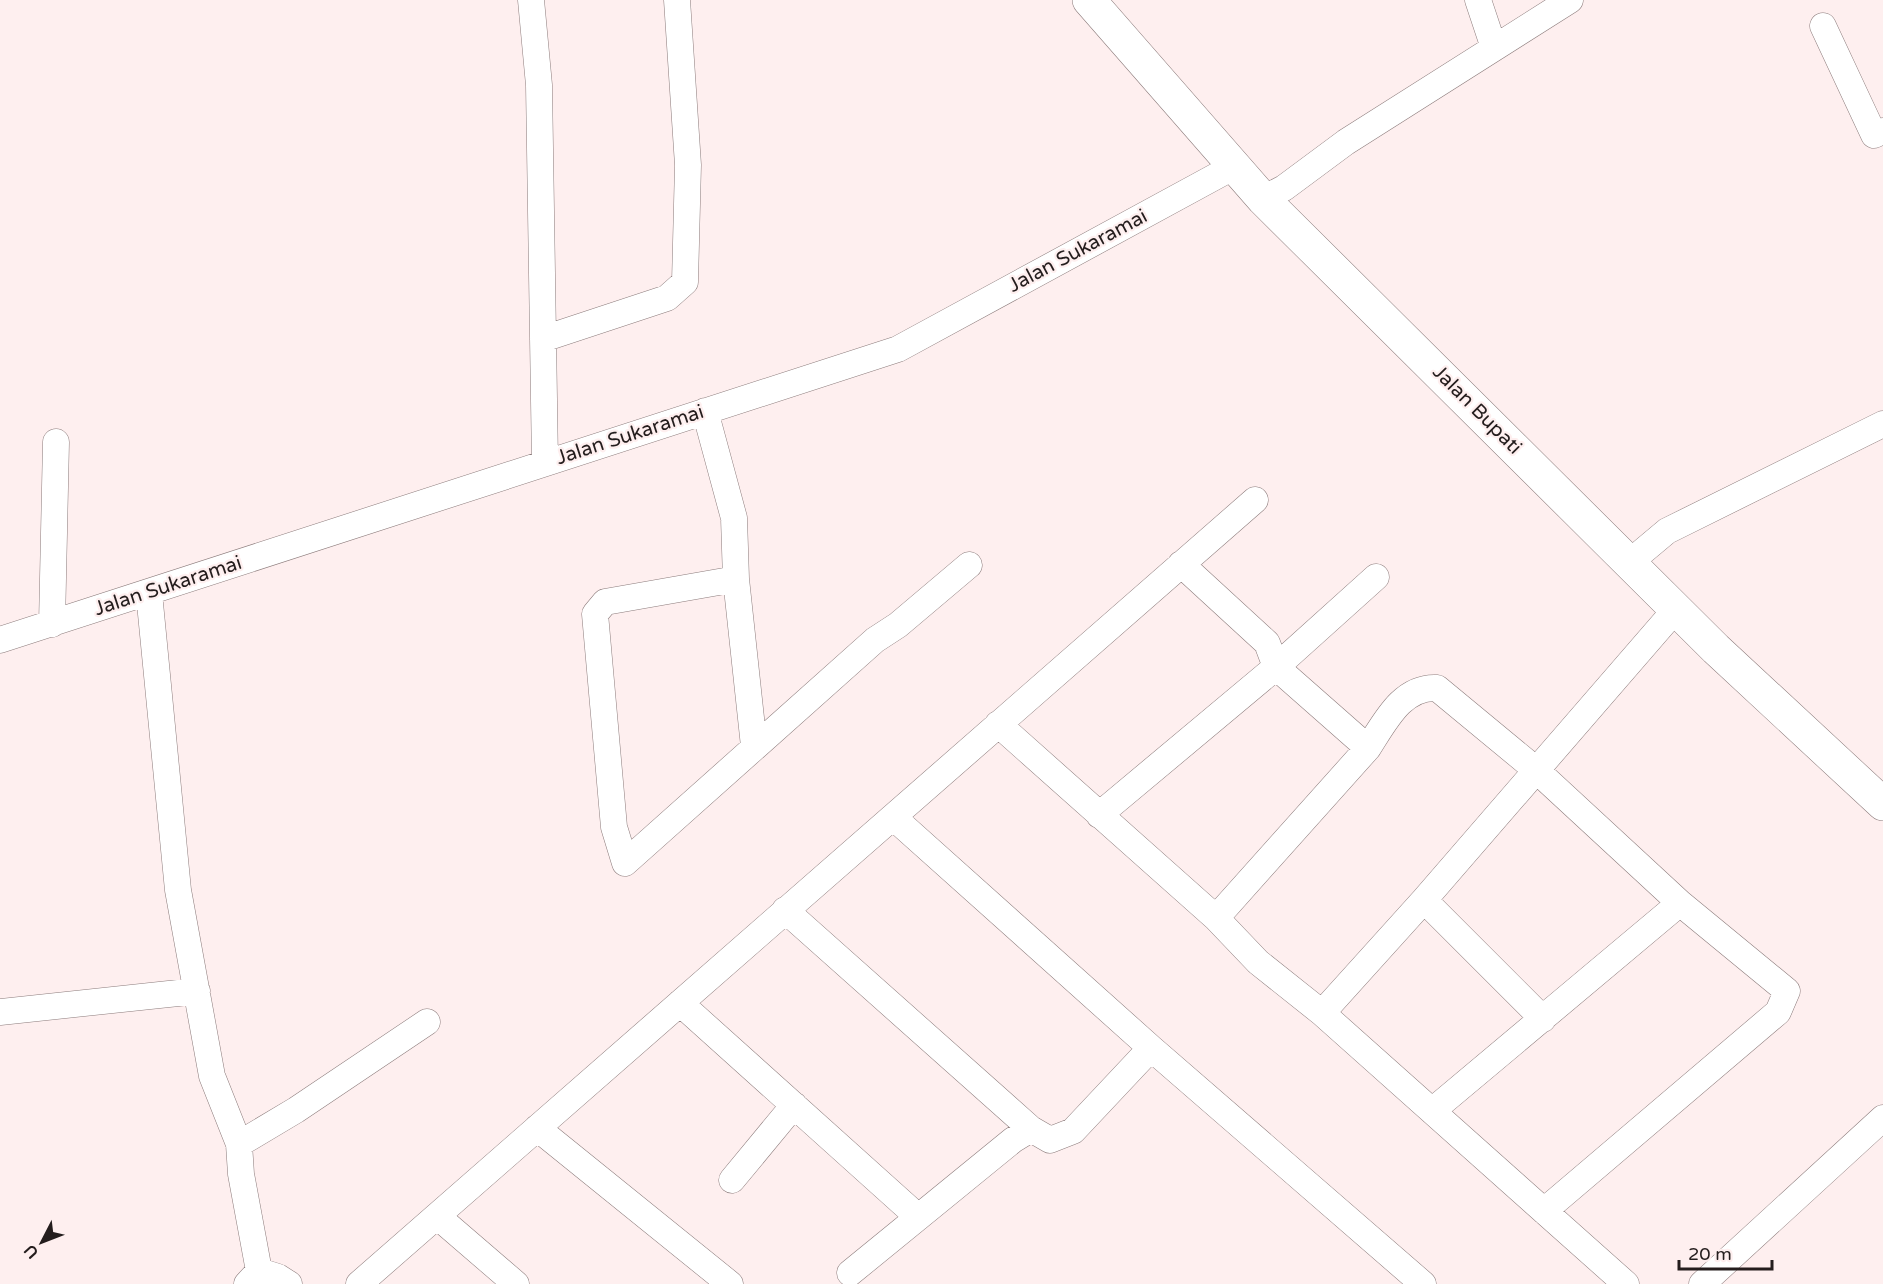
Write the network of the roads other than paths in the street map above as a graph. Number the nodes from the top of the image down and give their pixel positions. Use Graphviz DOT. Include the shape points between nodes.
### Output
graph roads {
  1 [pos="531,0"];
  2 [pos="677,0"];
  3 [pos="1089,0"];
  4 [pos="1478,0"];
  5 [pos="1570,0"];
  6 [pos="1823,26"];
  7 [pos="1494,48"];
  8 [pos="1883,131"];
  9 [pos="1233,167"];
  10 [pos="1263,199"];
  11 [pos="543,339"];
  12 [pos="705,411"];
  13 [pos="1883,424"];
  14 [pos="56,442"];
  15 [pos="545,463"];
  16 [pos="1255,500"];
  17 [pos="1630,562"];
  18 [pos="1181,564"];
  19 [pos="969,566"];
  20 [pos="1376,578"];
  21 [pos="736,579"];
  22 [pos="149,593"];
  23 [pos="1676,609"];
  24 [pos="52,624"];
  25 [pos="0,640"];
  26 [pos="1276,667"];
  27 [pos="998,724"];
  28 [pos="754,746"];
  29 [pos="1368,748"];
  30 [pos="1535,769"];
  31 [pos="1883,804"];
  32 [pos="1099,815"];
  33 [pos="893,817"];
  34 [pos="1424,900"];
  35 [pos="1680,903"];
  36 [pos="785,910"];
  37 [pos="1216,918"];
  38 [pos="197,990"];
  39 [pos="681,1003"];
  40 [pos="0,1012"];
  41 [pos="1322,1012"];
  42 [pos="1543,1019"];
  43 [pos="427,1022"];
  44 [pos="1151,1048"];
  45 [pos="794,1105"];
  46 [pos="1432,1111"];
  47 [pos="1883,1118"];
  48 [pos="537,1128"];
  49 [pos="1031,1129"];
  50 [pos="239,1144"];
  51 [pos="732,1180"];
  52 [pos="1544,1211"];
  53 [pos="437,1216"];
  54 [pos="917,1216"];
  55 [pos="850,1273"];
  56 [pos="253,1278"];
  57 [pos="290,1284"];
  58 [pos="359,1284"];
  59 [pos="516,1284"];
  60 [pos="730,1284"];
  61 [pos="1423,1284"];
  62 [pos="1626,1284"];
  63 [pos="1702,1284"];
  1 -- 11 [label="street" via="539,85"];
  2 -- 11 [label="street" via="687,165 685,282 667,298"];
  3 -- 9 [label="street, Jalan Bupati"];
  4 -- 7 [label="street"];
  5 -- 7 [label="street"];
  6 -- 8 [label="street" via="1874,135"];
  7 -- 10 [label="street"];
  9 -- 10 [label="street, Jalan Bupati"];
  9 -- 12 [label="street, Jalan Sukaramai" via="898,349"];
  10 -- 17 [label="street, Jalan Bupati"];
  11 -- 15 [label="street"];
  12 -- 15 [label="street, Jalan Sukaramai"];
  12 -- 21 [label="street" via="734,518"];
  13 -- 17 [label="street" via="1667,531"];
  14 -- 24 [label="street"];
  15 -- 22 [label="street, Jalan Sukaramai"];
  16 -- 18 [label="street"];
  17 -- 23 [label="street, Jalan Bupati"];
  18 -- 26 [label="street" via="1267,643"];
  18 -- 27 [label="street"];
  19 -- 28 [label="street" via="875,640"];
  20 -- 26 [label="street"];
  21 -- 28 [label="street"];
  21 -- 28 [label="street" via="604,602 595,614 614,827 625,863"];
  22 -- 24 [label="street, Jalan Sukaramai"];
  22 -- 38 [label="street" via="178,890"];
  23 -- 30 [label="street"];
  23 -- 31 [label="street, Jalan Bupati"];
  24 -- 25 [label="street, Jalan Sukaramai"];
  26 -- 29 [label="street"];
  26 -- 32 [label="street"];
  27 -- 32 [label="street"];
  27 -- 33 [label="street"];
  29 -- 30 [label="street" via="1412,692 1437,688"];
  29 -- 37 [label="street"];
  30 -- 34 [label="street"];
  30 -- 35 [label="street"];
  32 -- 37 [label="street"];
  33 -- 36 [label="street"];
  33 -- 44 [label="street"];
  34 -- 41 [label="street"];
  34 -- 42 [label="street"];
  35 -- 42 [label="street"];
  35 -- 52 [label="street" via="1787,991 1778,1012"];
  36 -- 39 [label="street"];
  36 -- 49 [label="street"];
  37 -- 41 [label="street" via="1258,962"];
  38 -- 40 [label="street"];
  38 -- 50 [label="street" via="212,1076"];
  39 -- 45 [label="street"];
  39 -- 48 [label="street"];
  41 -- 46 [label="street"];
  42 -- 46 [label="street"];
  43 -- 50 [label="street"];
  44 -- 49 [label="street" via="1073,1131 1050,1140"];
  44 -- 61 [label="street"];
  45 -- 51 [label="street"];
  45 -- 54 [label="street"];
  46 -- 52 [label="street"];
  47 -- 63 [label="street"];
  48 -- 53 [label="street"];
  48 -- 60 [label="street"];
  49 -- 54 [label="street"];
  50 -- 56 [label="street"];
  52 -- 62 [label="street"];
  53 -- 58 [label="street"];
  53 -- 59 [label="street"];
  54 -- 55 [label="street"];
  56 -- 57 [label="street" via="278,1277"];
}
